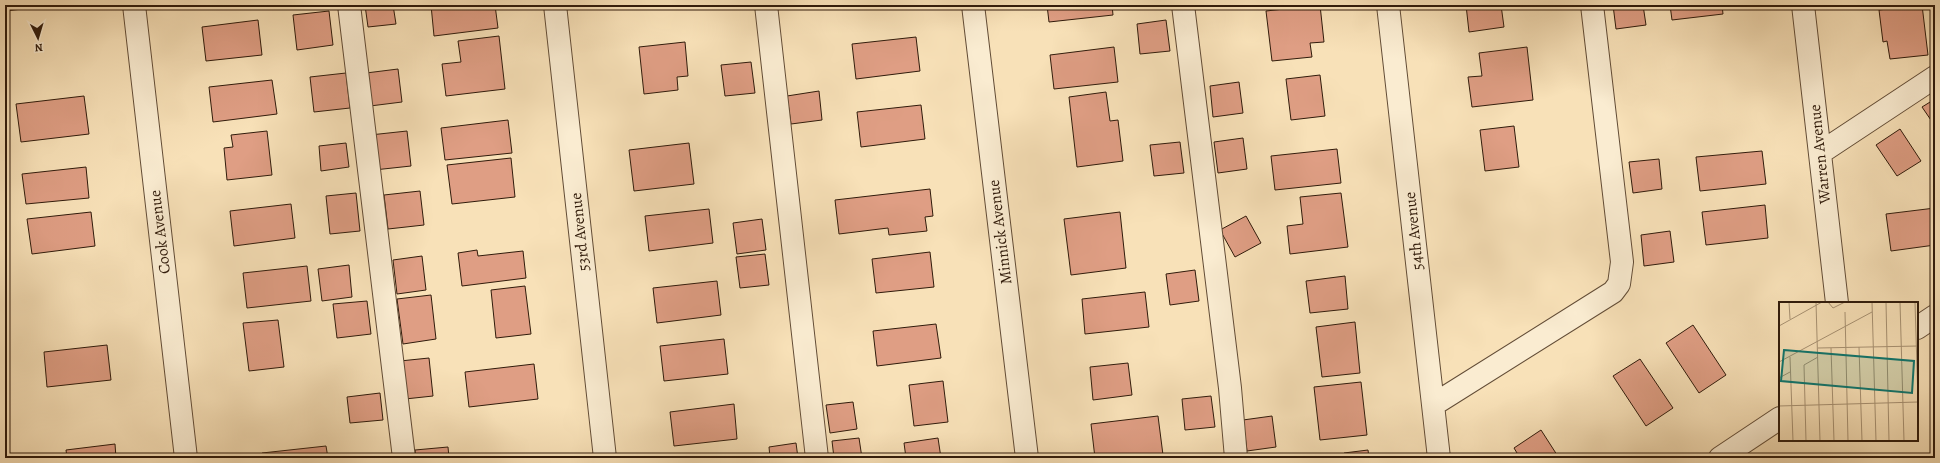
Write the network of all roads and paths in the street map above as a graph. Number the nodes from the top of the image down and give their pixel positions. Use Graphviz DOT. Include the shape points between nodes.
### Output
graph roads {
  1 [pos="134,5"];
  2 [pos="349,5"];
  3 [pos="555,5"];
  4 [pos="766,5"];
  5 [pos="973,5"];
  6 [pos="1183,5"];
  7 [pos="1388,5"];
  8 [pos="1592,5"];
  9 [pos="1803,5"];
  10 [pos="1935,77"];
  11 [pos="1820,153"];
  12 [pos="1837,302"];
  13 [pos="1935,316"];
  14 [pos="1918,327"];
  15 [pos="1433,405"];
  16 [pos="1779,419"];
  17 [pos="186,458"];
  18 [pos="404,458"];
  19 [pos="605,458"];
  20 [pos="817,458"];
  21 [pos="1027,458"];
  22 [pos="1236,458"];
  23 [pos="1439,458"];
  24 [pos="1720,458"];
  1 -- 17 [label="street, Cook Avenue"];
  2 -- 18 [label="street"];
  3 -- 19 [label="street, 53rd Avenue"];
  4 -- 20 [label="street"];
  5 -- 21 [label="street, Minnick Avenue"];
  6 -- 22 [label="street" via="1230,388"];
  7 -- 15 [label="street, 54th Avenue"];
  8 -- 15 [label="street" via="1622,262 1619,284 1613,292"];
  9 -- 11 [label="street, Warren Avenue"];
  10 -- 11 [label="street"];
  11 -- 12 [label="street, Warren Avenue"];
  13 -- 14 [label="street"];
  15 -- 23 [label="street, 54th Avenue"];
  16 -- 24 [label="street"];
}
